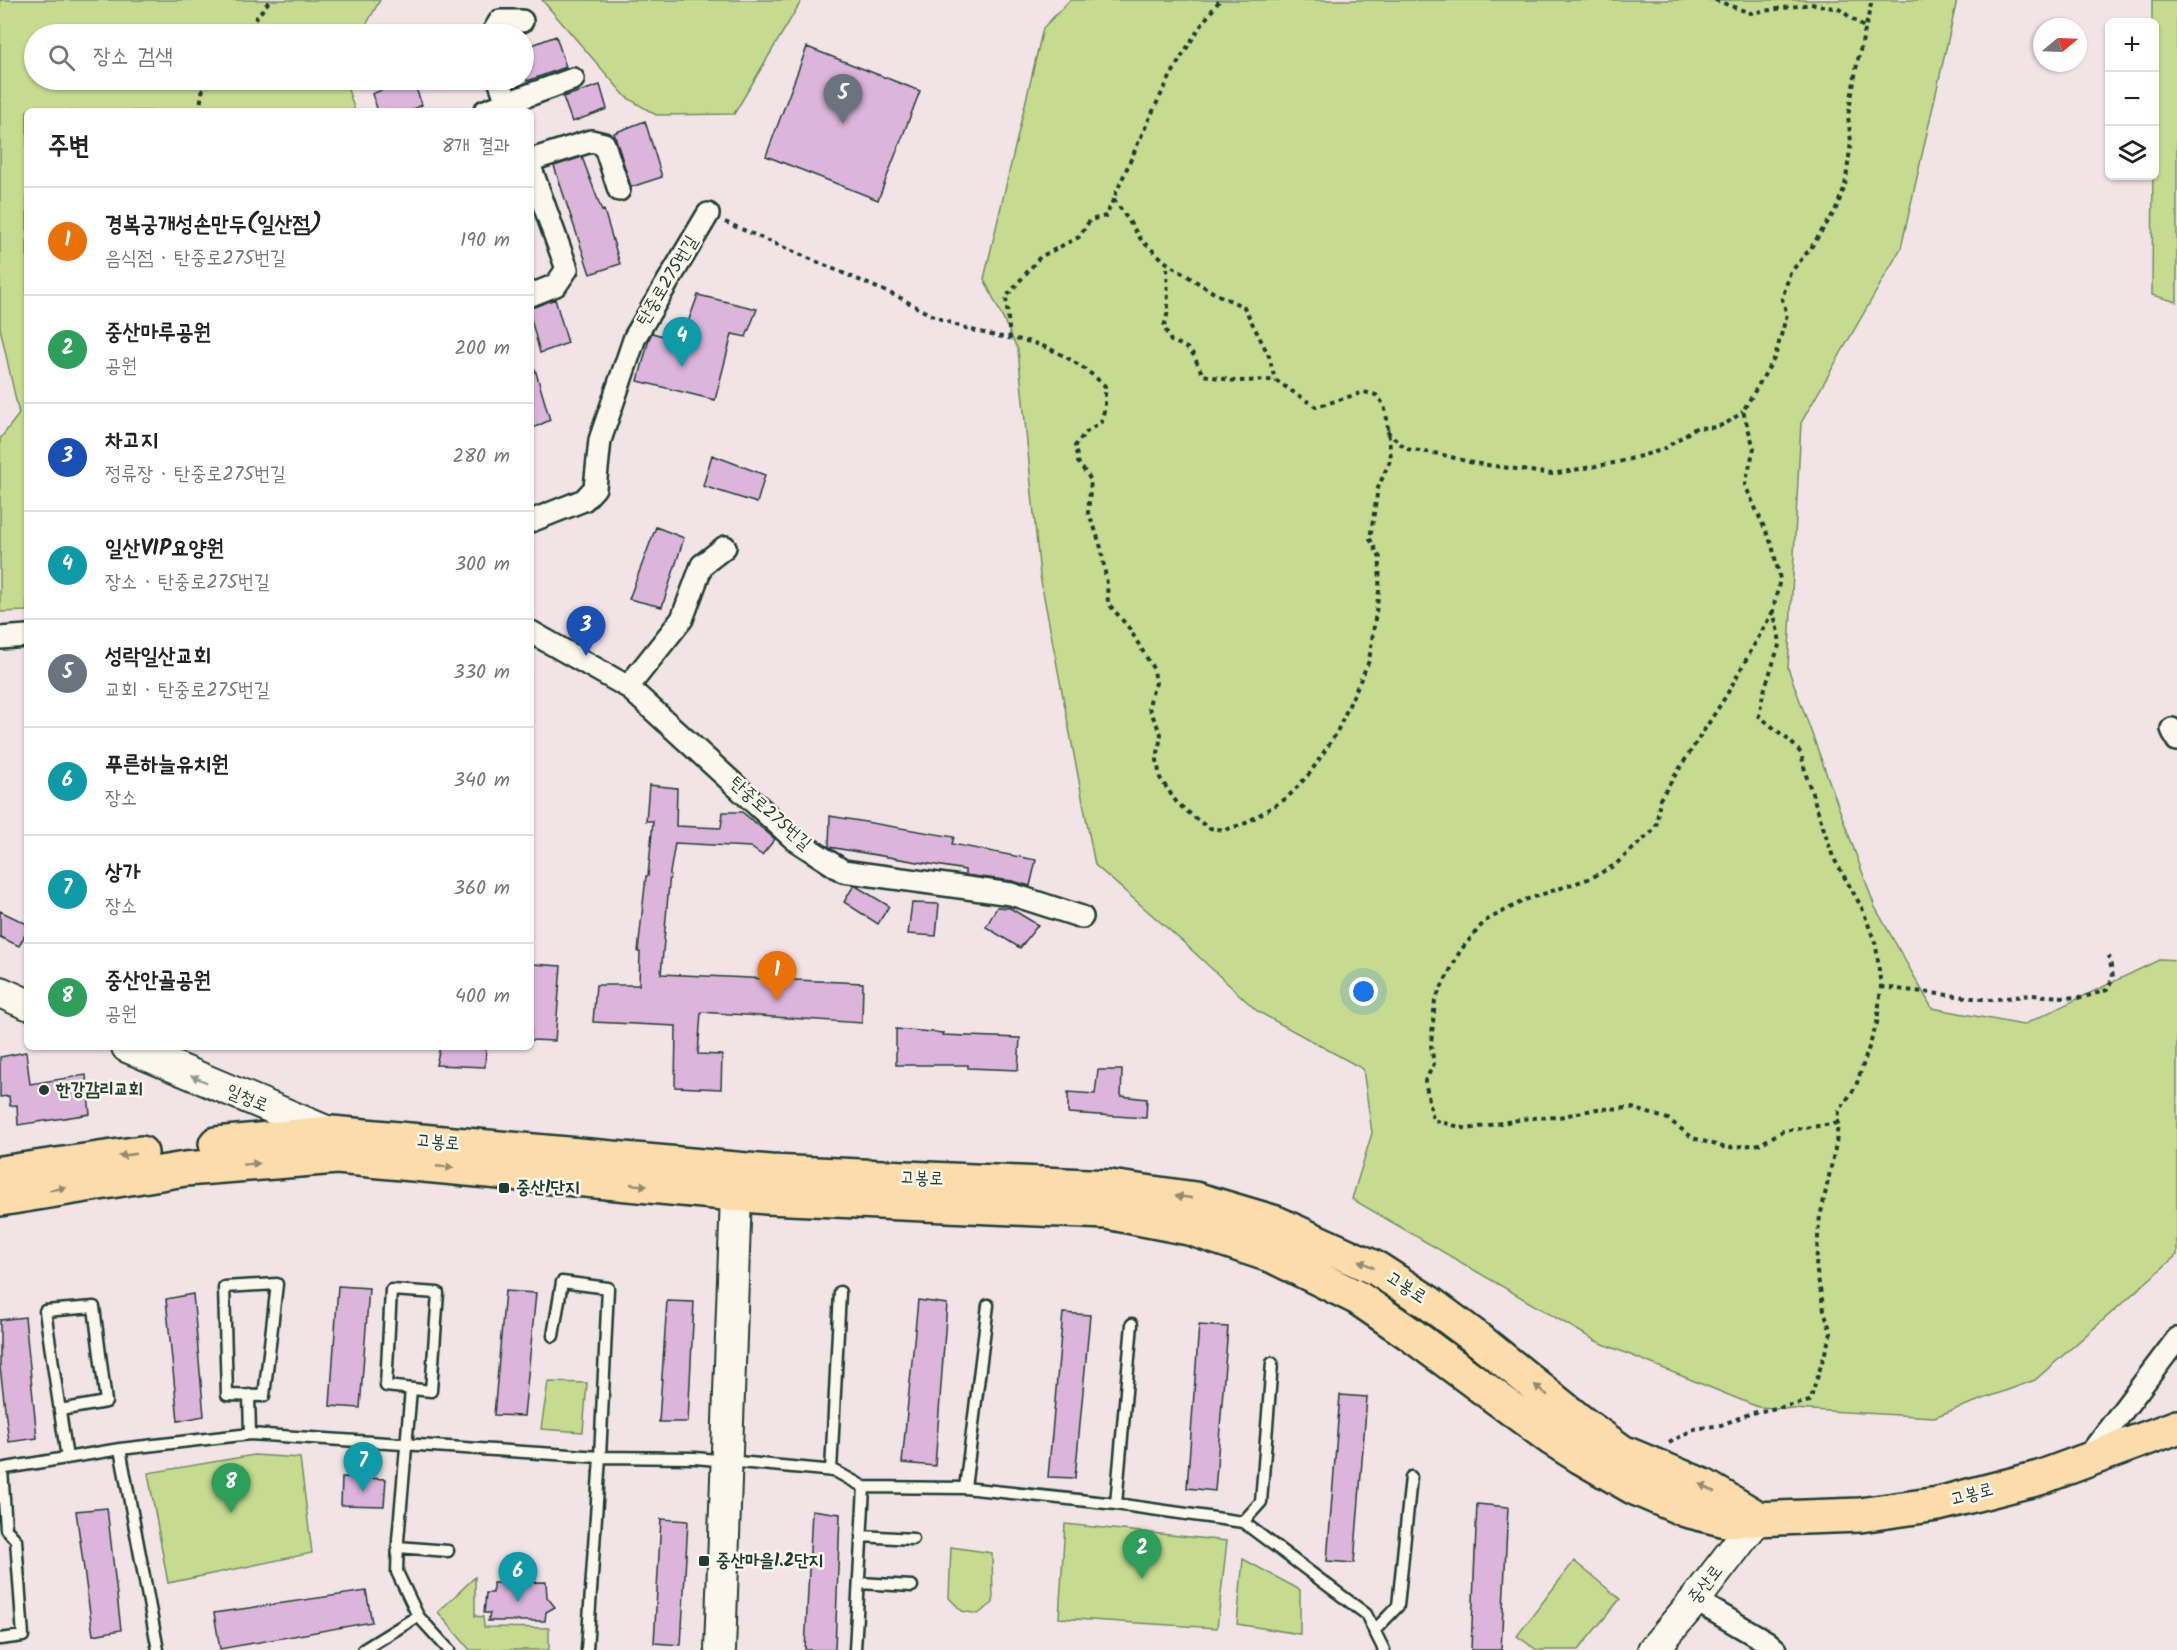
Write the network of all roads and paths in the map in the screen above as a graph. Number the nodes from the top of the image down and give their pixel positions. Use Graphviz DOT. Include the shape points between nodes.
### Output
graph roads {
  1 [pos="270,0"];
  2 [pos="1220,0"];
  3 [pos="1715,0"];
  4 [pos="1872,0"];
  5 [pos="522,21"];
  6 [pos="252,24"];
  7 [pos="498,24"];
  8 [pos="1865,28"];
  9 [pos="573,79"];
  10 [pos="203,90"];
  11 [pos="503,90"];
  12 [pos="509,107"];
  13 [pos="200,108"];
  14 [pos="534,159"];
  15 [pos="620,190"];
  16 [pos="536,199"];
  17 [pos="1114,199"];
  18 [pos="708,214"];
  19 [pos="1167,263"];
  20 [pos="534,294"];
  21 [pos="1010,339"];
  22 [pos="1275,380"];
  23 [pos="1743,411"];
  24 [pos="1387,431"];
  25 [pos="534,518"];
  26 [pos="725,547"];
  27 [pos="1773,610"];
  28 [pos="534,634"];
  29 [pos="24,636"];
  30 [pos="0,638"];
  31 [pos="628,687"];
  32 [pos="1082,917"];
  33 [pos="2109,956"];
  34 [pos="1881,987"];
  35 [pos="0,992"];
  36 [pos="24,1003"];
  37 [pos="143,1050"];
  38 [pos="170,1055"];
  39 [pos="1839,1123"];
  40 [pos="331,1133"];
  41 [pos="0,1173"];
  42 [pos="737,1182"];
  43 [pos="0,1199"];
  44 [pos="840,1292"];
  45 [pos="988,1305"];
  46 [pos="1132,1324"];
  47 [pos="553,1336"];
  48 [pos="2177,1339"];
  49 [pos="1272,1363"];
  50 [pos="411,1389"];
  51 [pos="249,1395"];
  52 [pos="60,1410"];
  53 [pos="2177,1427"];
  54 [pos="250,1434"];
  55 [pos="1669,1443"];
  56 [pos="407,1444"];
  57 [pos="120,1449"];
  58 [pos="600,1457"];
  59 [pos="66,1458"];
  60 [pos="2085,1461"];
  61 [pos="726,1462"];
  62 [pos="1,1469"];
  63 [pos="831,1471"];
  64 [pos="1411,1477"];
  65 [pos="864,1487"];
  66 [pos="965,1488"];
  67 [pos="1116,1504"];
  68 [pos="1758,1518"];
  69 [pos="1243,1522"];
  70 [pos="3,1530"];
  71 [pos="861,1536"];
  72 [pos="913,1539"];
  73 [pos="398,1547"];
  74 [pos="448,1551"];
  75 [pos="858,1584"];
  76 [pos="912,1586"];
  77 [pos="1695,1600"];
  78 [pos="418,1616"];
  79 [pos="1374,1631"];
  80 [pos="0,1639"];
  81 [pos="158,1650"];
  82 [pos="363,1650"];
  83 [pos="449,1650"];
  84 [pos="587,1650"];
  85 [pos="720,1650"];
  86 [pos="855,1650"];
  87 [pos="1384,1650"];
  88 [pos="1653,1650"];
  89 [pos="1776,1650"];
  1 -- 6 [label="path"];
  2 -- 17 [label="path" via="1176,67"];
  3 -- 8 [label="path" via="1750,13 1811,4 1839,9"];
  4 -- 8 [label="path"];
  5 -- 7 [label="street"];
  8 -- 23 [label="path" via="1848,116 1851,142 1845,186 1835,211 1790,273 1782,299 1787,314 1775,357"];
  9 -- 12 [label="street"];
  10 -- 13 [label="path"];
  11 -- 12 [label="street"];
  14 -- 15 [label="street" via="591,141 604,144"];
  16 -- 20 [label="street" via="567,269 556,285"];
  17 -- 19 [label="path" via="1142,241"];
  17 -- 21 [label="path" via="1107,216 1090,219 1079,237 1041,257 1006,297"];
  18 -- 21 [label="path" via="903,298 926,313"];
  18 -- 25 [label="street, 탄중로275번길" via="634,337 600,441 595,488 584,500"];
  19 -- 22 [label="path" via="1244,307 1269,356"];
  19 -- 22 [label="path" via="1168,311 1164,327 1171,341 1188,347 1203,375 1235,381"];
  21 -- 24 [label="path" via="1054,351 1090,372 1105,386 1101,422 1076,446 1078,462 1091,480 1088,513 1101,548 1108,603 1129,628 1154,670 1156,683 1149,708 1161,734 1157,760 1160,778 1177,803 1209,828 1225,830 1246,823 1287,798 1310,773 1341,724 1369,661 1374,636 1380,558 1370,539 1378,488 1391,458"];
  22 -- 24 [label="path" via="1316,407 1364,392 1376,395 1384,405"];
  23 -- 24 [label="path" via="1728,423 1711,429 1697,427 1662,450 1552,474 1406,449"];
  23 -- 27 [label="path" via="1754,448 1745,485 1772,545 1780,579"];
  26 -- 31 [label="street" via="702,565 682,619"];
  27 -- 34 [label="path" via="1780,642 1759,716 1801,753 1833,857 1862,908 1876,945"];
  27 -- 39 [label="path" via="1726,696 1660,799 1656,828 1615,865 1591,878 1525,900 1485,921 1460,951 1435,1000 1431,1046 1434,1064 1425,1081 1433,1120 1468,1129 1598,1109 1632,1108 1668,1119 1694,1138 1726,1148 1760,1144 1783,1131"];
  28 -- 31 [label="street, 탄중로275번길"];
  29 -- 30 [label="street"];
  31 -- 32 [label="street, 탄중로275번길" via="794,839 843,871 1011,894"];
  33 -- 34 [label="path" via="2113,977 2107,990 2081,998 2031,995 1989,1000"];
  34 -- 39 [label="path" via="1877,1023 1856,1086 1839,1112"];
  35 -- 36 [label="street"];
  37 -- 38 [label="street, 일청로"];
  40 -- 38 [label="street, 일청로, one-way"];
  39 -- 55 [label="path" via="1819,1222 1816,1267 1831,1333 1810,1401 1694,1430"];
  40 -- 41 [label="main road, 고봉로, one-way" via="183,1147"];
  40 -- 42 [label="main road, 고봉로"];
  43 -- 42 [label="main road, 고봉로, one-way" via="185,1169 337,1157"];
  42 -- 61 [label="street"];
  42 -- 68 [label="main road, 고봉로" via="1110,1187 1195,1199 1276,1222 1377,1269 1428,1302 1622,1452 1704,1486"];
  44 -- 63 [label="lane"];
  45 -- 66 [label="lane"];
  46 -- 67 [label="lane"];
  47 -- 58 [label="lane" via="562,1281 608,1288"];
  48 -- 60 [label="street"];
  49 -- 69 [label="lane" via="1261,1502"];
  50 -- 50 [label="lane" via="431,1391 438,1293 391,1290 386,1386"];
  50 -- 56 [label="lane"];
  51 -- 51 [label="lane" via="264,1396 277,1284 224,1287 227,1395"];
  51 -- 54 [label="lane"];
  52 -- 52 [label="lane" via="45,1311 94,1307 105,1402"];
  52 -- 59 [label="lane"];
  53 -- 60 [label="main road, 고봉로"];
  54 -- 56 [label="lane"];
  54 -- 57 [label="lane"];
  56 -- 58 [label="lane"];
  56 -- 73 [label="lane"];
  57 -- 59 [label="lane"];
  57 -- 81 [label="lane"];
  58 -- 61 [label="lane"];
  58 -- 84 [label="lane"];
  59 -- 62 [label="lane"];
  60 -- 68 [label="main road, 고봉로" via="2039,1478 1938,1504 1860,1515"];
  61 -- 63 [label="lane"];
  61 -- 85 [label="street"];
  62 -- 70 [label="lane"];
  63 -- 65 [label="lane"];
  64 -- 79 [label="lane" via="1398,1606"];
  65 -- 66 [label="lane"];
  65 -- 71 [label="lane"];
  66 -- 67 [label="lane"];
  67 -- 69 [label="lane"];
  68 -- 77 [label="street, 중산로"];
  69 -- 79 [label="lane" via="1366,1614"];
  70 -- 80 [label="lane" via="16,1540 23,1636"];
  71 -- 72 [label="lane"];
  71 -- 75 [label="lane"];
  73 -- 74 [label="lane"];
  73 -- 78 [label="lane" via="397,1572"];
  75 -- 76 [label="lane"];
  75 -- 86 [label="lane"];
  77 -- 88 [label="street, 중산로"];
  77 -- 89 [label="street"];
  78 -- 82 [label="lane"];
  78 -- 83 [label="lane"];
  79 -- 87 [label="lane"];
}
